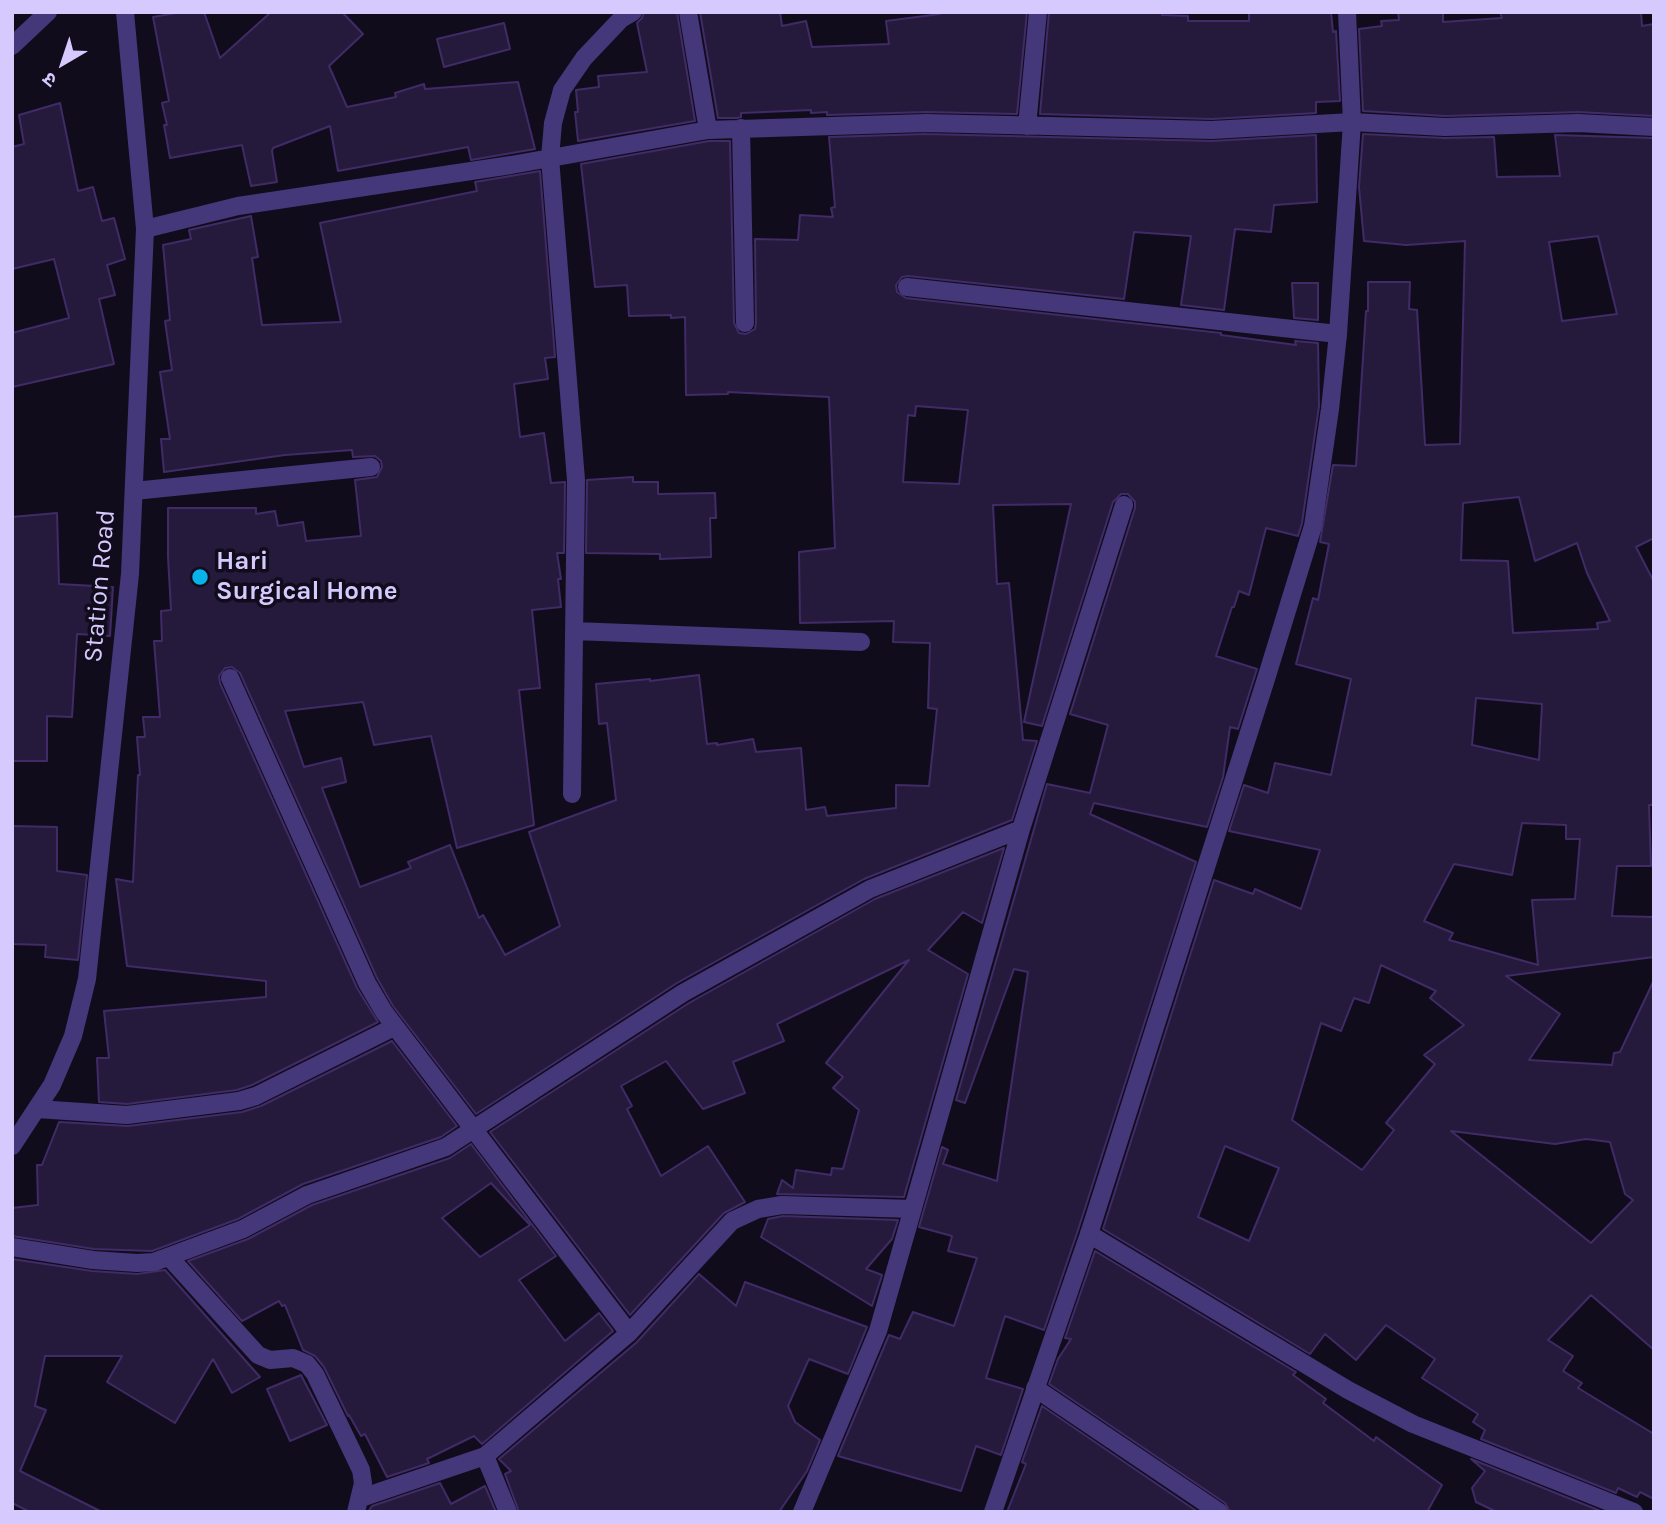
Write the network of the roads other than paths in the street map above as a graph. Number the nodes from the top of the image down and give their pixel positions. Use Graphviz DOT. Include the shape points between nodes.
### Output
graph roads {
  1 [pos="48,12"];
  2 [pos="125,12"];
  3 [pos="633,12"];
  4 [pos="688,12"];
  5 [pos="1038,12"];
  6 [pos="1347,12"];
  7 [pos="12,47"];
  8 [pos="1352,122"];
  9 [pos="1027,125"];
  10 [pos="1654,127"];
  11 [pos="741,128"];
  12 [pos="708,130"];
  13 [pos="550,158"];
  14 [pos="145,229"];
  15 [pos="907,287"];
  16 [pos="745,323"];
  17 [pos="1338,334"];
  18 [pos="371,467"];
  19 [pos="134,491"];
  20 [pos="1124,505"];
  21 [pos="574,631"];
  22 [pos="861,642"];
  23 [pos="230,678"];
  24 [pos="572,794"];
  25 [pos="1021,829"];
  26 [pos="394,1027"];
  27 [pos="37,1109"];
  28 [pos="475,1129"];
  29 [pos="12,1146"];
  30 [pos="913,1209"];
  31 [pos="1089,1234"];
  32 [pos="12,1247"];
  33 [pos="170,1258"];
  34 [pos="629,1333"];
  35 [pos="1035,1388"];
  36 [pos="485,1456"];
  37 [pos="358,1505"];
  38 [pos="508,1512"];
  39 [pos="802,1512"];
  40 [pos="993,1512"];
  41 [pos="1219,1512"];
  42 [pos="1634,1512"];
  1 -- 7 [label="street"];
  2 -- 14 [label="street, Station Road"];
  3 -- 13 [label="street" via="584,58 562,90"];
  4 -- 12 [label="street"];
  5 -- 9 [label="street"];
  6 -- 8 [label="street"];
  8 -- 9 [label="street" via="1212,130"];
  8 -- 10 [label="street"];
  8 -- 17 [label="street"];
  9 -- 11 [label="street"];
  11 -- 12 [label="street"];
  11 -- 16 [label="street"];
  12 -- 13 [label="street"];
  13 -- 14 [label="street" via="238,206"];
  13 -- 21 [label="street" via="576,480"];
  14 -- 19 [label="street, Station Road"];
  15 -- 17 [label="street"];
  17 -- 31 [label="street" via="1313,526"];
  18 -- 19 [label="street"];
  19 -- 27 [label="street, Station Road" via="130,574 87,979 73,1037"];
  20 -- 25 [label="street"];
  21 -- 22 [label="street"];
  21 -- 24 [label="street"];
  23 -- 26 [label="street" via="367,983"];
  25 -- 28 [label="street" via="870,889 683,993"];
  25 -- 30 [label="street"];
  26 -- 27 [label="street" via="239,1101 127,1115"];
  26 -- 28 [label="street"];
  27 -- 29 [label="street, Station Road"];
  28 -- 33 [label="street" via="446,1147 307,1195 243,1229"];
  28 -- 34 [label="street"];
  30 -- 34 [label="street" via="782,1205 758,1209 732,1222"];
  30 -- 39 [label="street" via="878,1331"];
  31 -- 35 [label="street"];
  31 -- 42 [label="street" via="1348,1390 1413,1424"];
  32 -- 33 [label="street" via="115,1262"];
  33 -- 37 [label="street" via="258,1355 270,1360 293,1358 315,1374 361,1470"];
  34 -- 36 [label="street"];
  35 -- 40 [label="street"];
  35 -- 41 [label="street"];
  36 -- 37 [label="street"];
  36 -- 38 [label="street"];
}
